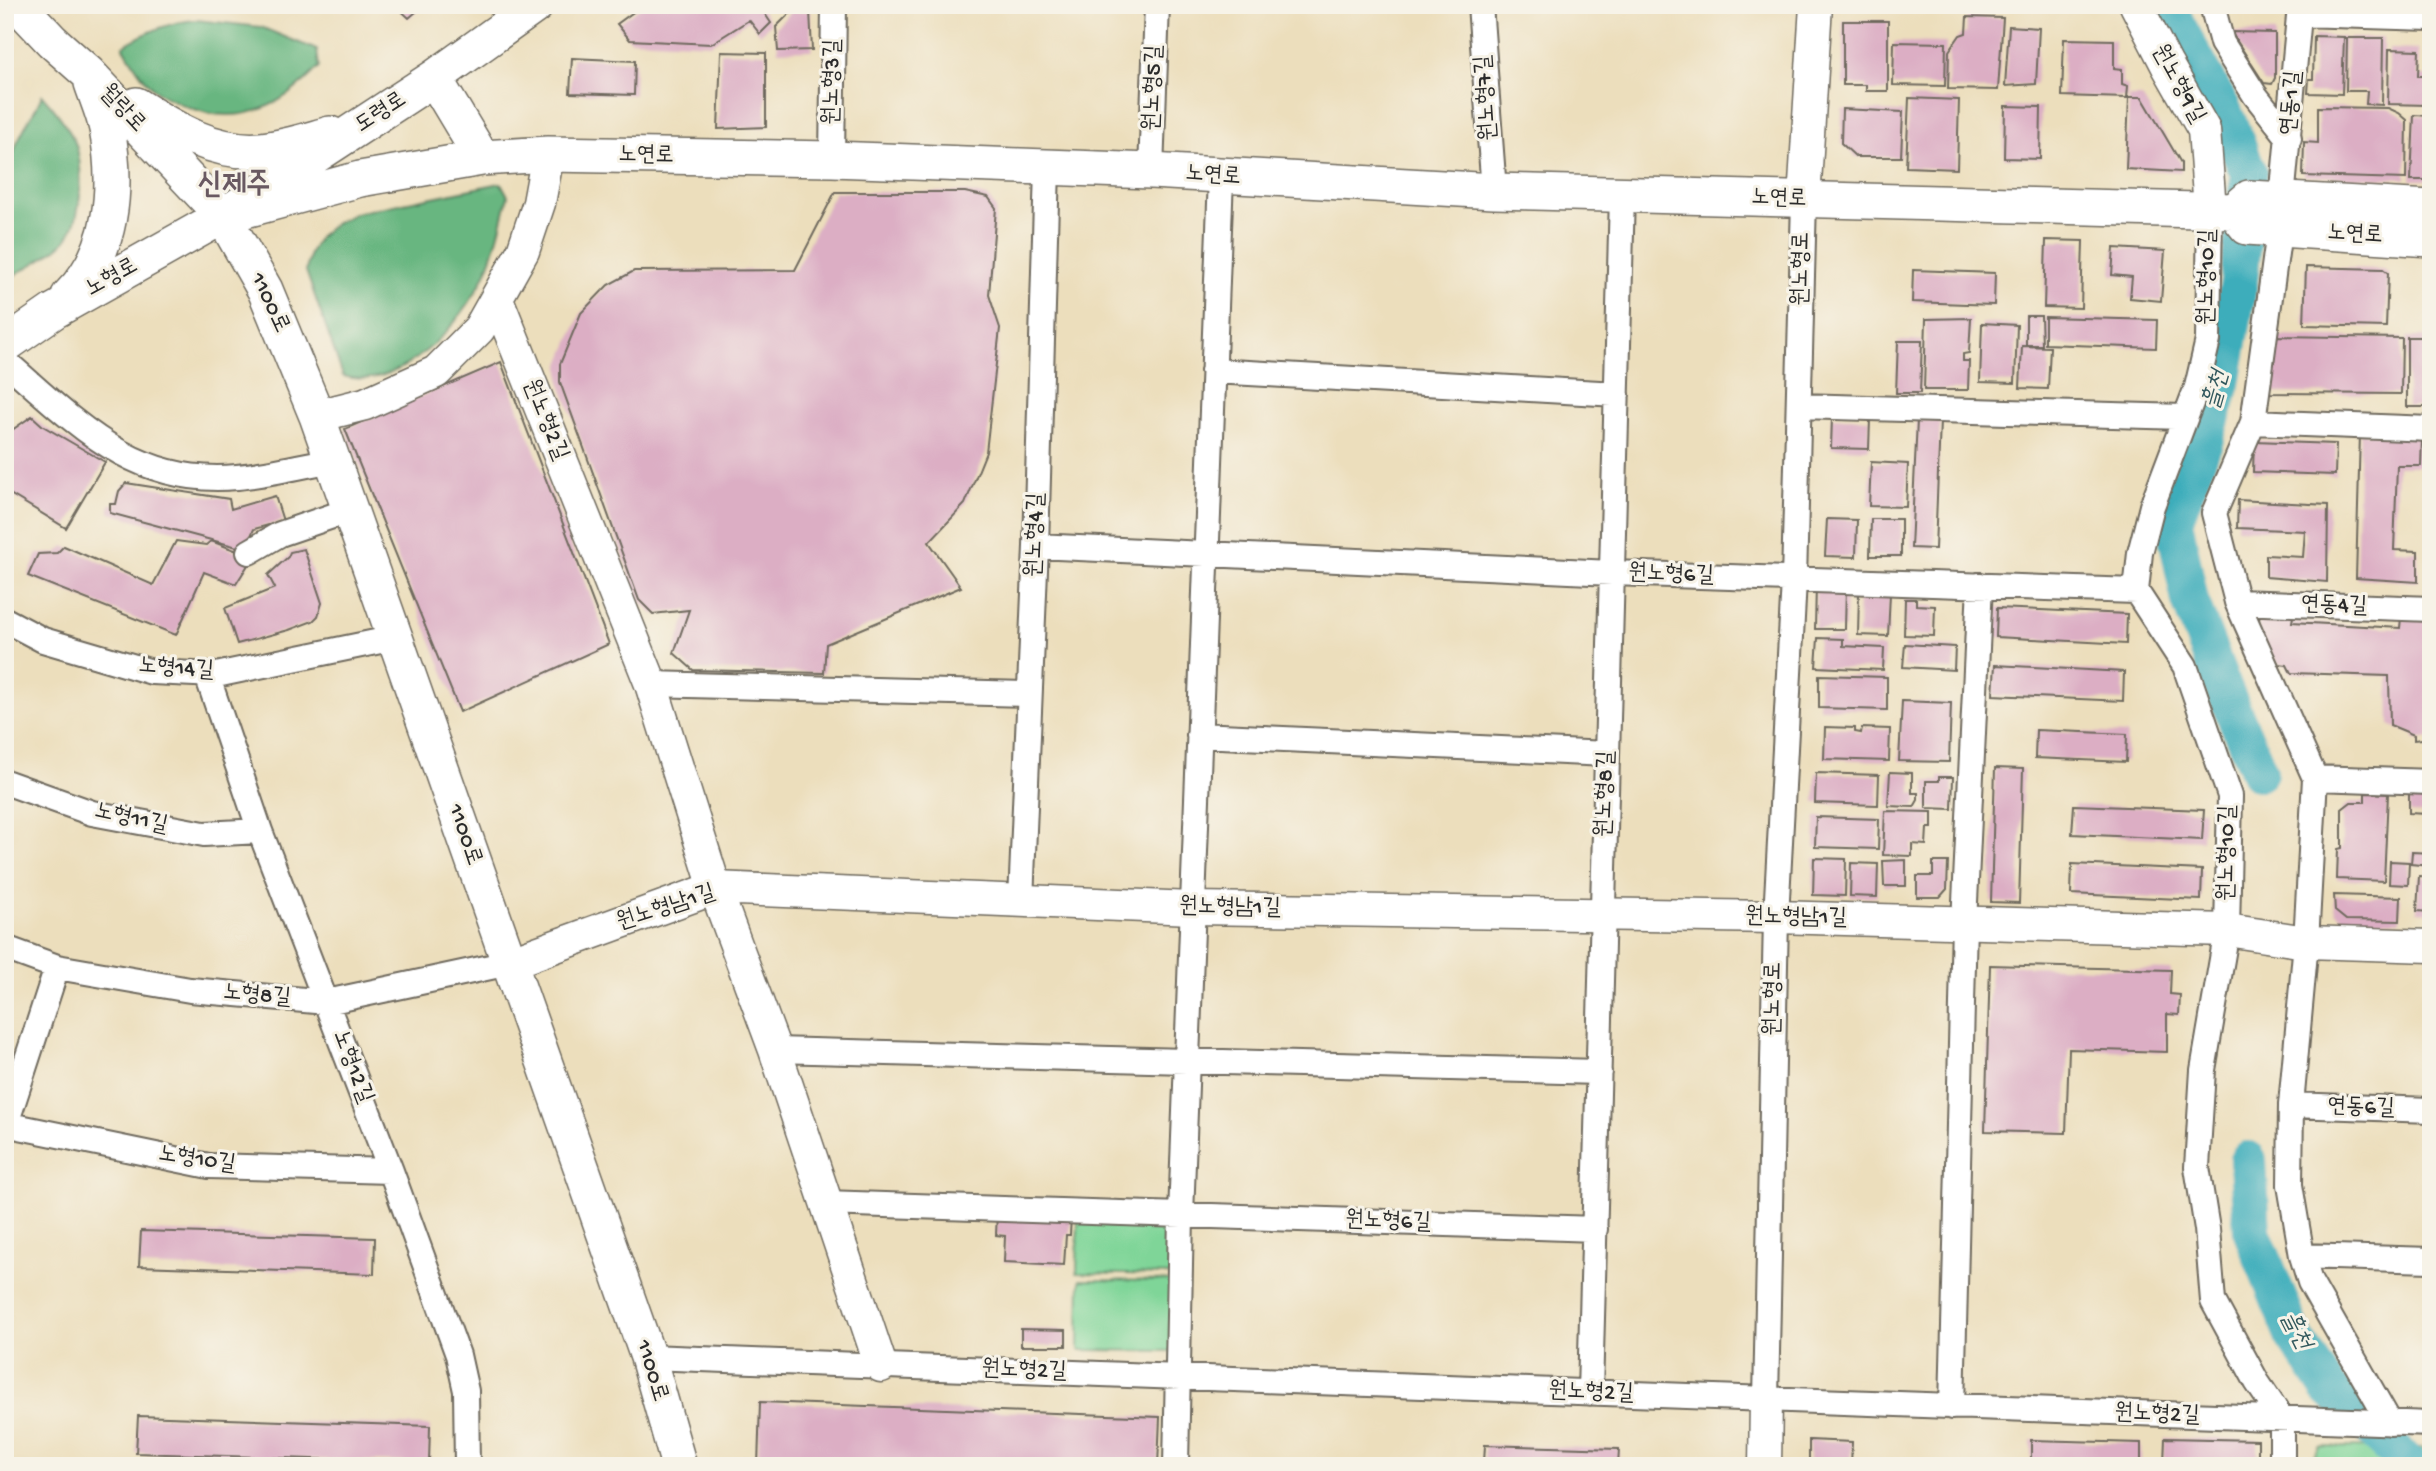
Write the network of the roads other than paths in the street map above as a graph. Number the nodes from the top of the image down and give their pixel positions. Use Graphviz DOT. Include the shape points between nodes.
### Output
graph roads {
  1 [pos="18,5"];
  2 [pos="536,5"];
  3 [pos="834,5"];
  4 [pos="1157,5"];
  5 [pos="1480,5"];
  6 [pos="1816,5"];
  7 [pos="2136,5"];
  8 [pos="2212,5"];
  9 [pos="2300,10"];
  10 [pos="2431,18"];
  11 [pos="88,73"];
  12 [pos="434,78"];
  13 [pos="364,124"];
  14 [pos="2289,138"];
  15 [pos="548,154"];
  16 [pos="482,158"];
  17 [pos="832,159"];
  18 [pos="1047,168"];
  19 [pos="1152,171"];
  20 [pos="1221,177"];
  21 [pos="1494,191"];
  22 [pos="1622,195"];
  23 [pos="1804,200"];
  24 [pos="2431,208"];
  25 [pos="2222,210"];
  26 [pos="2275,215"];
  27 [pos="223,216"];
  28 [pos="2431,239"];
  29 [pos="497,299"];
  30 [pos="54,311"];
  31 [pos="5,345"];
  32 [pos="5,361"];
  33 [pos="1213,371"];
  34 [pos="1617,394"];
  35 [pos="1800,406"];
  36 [pos="317,416"];
  37 [pos="2184,417"];
  38 [pos="2253,422"];
  39 [pos="2431,429"];
  40 [pos="332,460"];
  41 [pos="350,510"];
  42 [pos="1037,546"];
  43 [pos="249,552"];
  44 [pos="1206,554"];
  45 [pos="1612,573"];
  46 [pos="1794,580"];
  47 [pos="1980,585"];
  48 [pos="2136,591"];
  49 [pos="2237,602"];
  50 [pos="2431,609"];
  51 [pos="5,620"];
  52 [pos="395,638"];
  53 [pos="207,675"];
  54 [pos="651,684"];
  55 [pos="1028,694"];
  56 [pos="1199,735"];
  57 [pos="1607,754"];
  58 [pos="2315,778"];
  59 [pos="5,782"];
  60 [pos="2431,782"];
  61 [pos="260,831"];
  62 [pos="715,888"];
  63 [pos="1021,901"];
  64 [pos="1192,908"];
  65 [pos="1603,915"];
  66 [pos="1776,917"];
  67 [pos="1964,923"];
  68 [pos="2227,930"];
  69 [pos="2306,942"];
  70 [pos="2431,946"];
  71 [pos="5,948"];
  72 [pos="509,963"];
  73 [pos="57,967"];
  74 [pos="327,1002"];
  75 [pos="775,1050"];
  76 [pos="1186,1060"];
  77 [pos="1599,1072"];
  78 [pos="2291,1105"];
  79 [pos="2431,1110"];
  80 [pos="6,1125"];
  81 [pos="391,1171"];
  82 [pos="825,1203"];
  83 [pos="1181,1215"];
  84 [pos="1595,1229"];
  85 [pos="2302,1256"];
  86 [pos="2431,1260"];
  87 [pos="648,1357"];
  88 [pos="881,1366"];
  89 [pos="1179,1377"];
  90 [pos="1590,1393"];
  91 [pos="1766,1400"];
  92 [pos="1952,1407"];
  93 [pos="2291,1420"];
  94 [pos="2382,1422"];
  95 [pos="2431,1424"];
  96 [pos="467,1466"];
  97 [pos="679,1466"];
  98 [pos="1176,1466"];
  99 [pos="1765,1466"];
  100 [pos="2282,1466"];
  1 -- 11 [label="main road, 월랑로"];
  2 -- 12 [label="main road, 도령로"];
  3 -- 17 [label="street, 원노형3길"];
  4 -- 19 [label="street, 원노형5길"];
  5 -- 21 [label="street, 원노형7길"];
  6 -- 23 [label="street, 원노형로"];
  7 -- 25 [label="street, 원노형9길" via="2204,130"];
  8 -- 14 [label="street" via="2222,43"];
  9 -- 10 [label="street"];
  9 -- 14 [label="street, 연동1길"];
  11 -- 13 [label="main road" via="174,129 217,146 260,150"];
  11 -- 27 [label="main road, 월랑로"];
  11 -- 30 [label="main road" via="107,126 113,167 108,227 92,268"];
  12 -- 13 [label="main road, 도령로"];
  12 -- 16 [label="main road"];
  13 -- 27 [label="main road, 도령로"];
  14 -- 26 [label="street, 연동1길"];
  15 -- 16 [label="main road, 노연로"];
  15 -- 17 [label="main road, 노연로"];
  15 -- 29 [label="street" via="539,203 523,250"];
  16 -- 27 [label="main road, 노연로" via="360,179"];
  17 -- 18 [label="main road, 노연로"];
  18 -- 19 [label="main road, 노연로"];
  18 -- 42 [label="street, 원노형4길"];
  19 -- 20 [label="main road, 노연로"];
  20 -- 21 [label="main road, 노연로"];
  20 -- 33 [label="street"];
  21 -- 22 [label="main road, 노연로"];
  22 -- 23 [label="main road, 노연로"];
  22 -- 34 [label="street, 원노형8길"];
  23 -- 25 [label="main road, 노연로"];
  23 -- 35 [label="street, 원노형로"];
  24 -- 26 [label="main road, 노연로"];
  25 -- 26 [label="main road" via="2247,227"];
  25 -- 37 [label="street, 원노형10길" via="2207,340 2197,387"];
  26 -- 28 [label="main road, 노연로"];
  26 -- 38 [label="street, 연동1길"];
  27 -- 30 [label="main road, 노형로"];
  27 -- 36 [label="main road, 1100로" via="265,290"];
  29 -- 36 [label="street" via="479,329 436,372 365,404"];
  29 -- 54 [label="street, 원노형2길"];
  30 -- 31 [label="main road, 노형로"];
  32 -- 40 [label="street" via="88,434 156,469 197,477 236,477"];
  33 -- 34 [label="street"];
  33 -- 44 [label="street"];
  34 -- 45 [label="street, 원노형8길"];
  35 -- 37 [label="street"];
  35 -- 46 [label="street, 원노형로"];
  36 -- 40 [label="main road, 1100로"];
  37 -- 48 [label="street, 원노형10길" via="2152,506"];
  38 -- 39 [label="street"];
  38 -- 49 [label="street, 연동1길" via="2214,513"];
  40 -- 41 [label="main road, 1100로"];
  41 -- 43 [label="street" via="280,534"];
  41 -- 52 [label="main road, 1100로"];
  42 -- 44 [label="street, 원노형6길"];
  42 -- 55 [label="street, 원노형4길"];
  44 -- 45 [label="street, 원노형6길"];
  44 -- 56 [label="street"];
  45 -- 46 [label="street, 원노형6길"];
  45 -- 57 [label="street, 원노형8길"];
  46 -- 47 [label="street, 원노형6길"];
  46 -- 66 [label="street, 원노형로"];
  47 -- 48 [label="street, 원노형6길"];
  47 -- 67 [label="street"];
  48 -- 68 [label="street, 원노형10길" via="2185,666 2230,796"];
  49 -- 50 [label="street, 연동4길"];
  49 -- 58 [label="street, 연동1길"];
  51 -- 53 [label="street, 노형14길" via="43,640 152,672"];
  52 -- 53 [label="street, 노형14길"];
  52 -- 72 [label="main road, 1100로"];
  53 -- 61 [label="street, 노형12길"];
  54 -- 55 [label="street"];
  54 -- 62 [label="street, 원노형2길"];
  55 -- 63 [label="street, 원노형4길"];
  56 -- 57 [label="street"];
  56 -- 64 [label="street"];
  57 -- 65 [label="street, 원노형8길"];
  58 -- 60 [label="street"];
  58 -- 69 [label="street"];
  59 -- 61 [label="street, 노형11길" via="92,813 204,834"];
  61 -- 74 [label="street, 노형12길"];
  62 -- 63 [label="street, 원노형남1길"];
  62 -- 72 [label="street, 원노형남1길"];
  62 -- 75 [label="street, 원노형2길"];
  63 -- 64 [label="street, 원노형남1길"];
  64 -- 65 [label="street, 원노형남1길"];
  64 -- 76 [label="street"];
  65 -- 66 [label="street, 원노형남1길"];
  65 -- 77 [label="street, 원노형8길"];
  66 -- 67 [label="street, 원노형남1길"];
  66 -- 91 [label="street, 원노형로"];
  67 -- 68 [label="street, 원노형남1길"];
  67 -- 92 [label="street"];
  68 -- 69 [label="street, 원노형남1길"];
  68 -- 93 [label="street, 원노형10길" via="2203,1070 2197,1167 2213,1301 2257,1382"];
  69 -- 70 [label="street, 원노형남1길"];
  69 -- 78 [label="street"];
  71 -- 73 [label="street, 노형8길"];
  72 -- 74 [label="street, 노형8길"];
  72 -- 87 [label="main road, 1100로"];
  73 -- 74 [label="street, 노형8길" via="190,990"];
  73 -- 80 [label="street"];
  74 -- 81 [label="street, 노형12길"];
  75 -- 76 [label="street"];
  75 -- 82 [label="street, 원노형2길"];
  76 -- 77 [label="street"];
  76 -- 83 [label="street"];
  77 -- 84 [label="street, 원노형8길"];
  78 -- 79 [label="street, 연동6길"];
  78 -- 85 [label="street" via="2290,1185"];
  80 -- 81 [label="street, 노형10길" via="209,1166"];
  81 -- 96 [label="street, 노형12길" via="458,1355 466,1391"];
  82 -- 83 [label="street"];
  82 -- 88 [label="street, 원노형2길"];
  83 -- 84 [label="street, 원노형6길"];
  83 -- 89 [label="street"];
  84 -- 90 [label="street, 원노형8길"];
  85 -- 86 [label="street"];
  85 -- 94 [label="street"];
  87 -- 88 [label="street, 원노형2길"];
  87 -- 97 [label="main road, 1100로"];
  88 -- 89 [label="street, 원노형2길"];
  89 -- 90 [label="street, 원노형2길"];
  89 -- 98 [label="street"];
  90 -- 91 [label="street, 원노형2길"];
  91 -- 92 [label="street, 원노형2길"];
  91 -- 99 [label="street, 원노형로"];
  92 -- 93 [label="street, 원노형2길"];
  93 -- 94 [label="street, 원노형2길"];
  93 -- 100 [label="street"];
  94 -- 95 [label="street, 원노형2길"];
}
